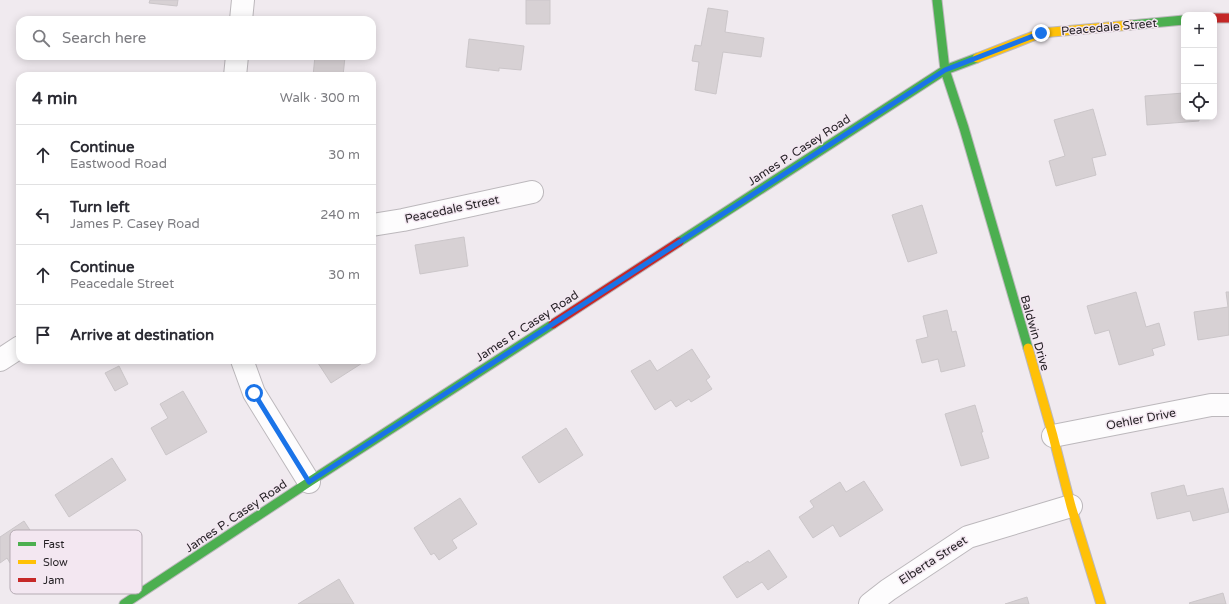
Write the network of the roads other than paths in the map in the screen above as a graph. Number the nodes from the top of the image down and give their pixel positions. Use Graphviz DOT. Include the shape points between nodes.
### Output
graph roads {
  1 [pos="243,0"];
  2 [pos="937,0"];
  3 [pos="241,16"];
  4 [pos="1217,18"];
  5 [pos="1229,18"];
  6 [pos="1181,20"];
  7 [pos="237,60"];
  8 [pos="945,70"];
  9 [pos="235,72"];
  10 [pos="532,192"];
  11 [pos="376,224"];
  12 [pos="16,350"];
  13 [pos="0,360"];
  14 [pos="243,364"];
  15 [pos="1229,405"];
  16 [pos="1052,436"];
  17 [pos="309,482"];
  18 [pos="1071,506"];
  19 [pos="142,592"];
  20 [pos="139,594"];
  21 [pos="124,604"];
  22 [pos="870,604"];
  23 [pos="1100,604"];
  1 -- 3 [label="street"];
  2 -- 8 [label="main road, Baldwin Drive"];
  4 -- 5 [label="main road"];
  6 -- 8 [label="main road, Peacedale Street" via="1041,33"];
  7 -- 9 [label="street"];
  8 -- 16 [label="main road, Baldwin Drive"];
  8 -- 17 [label="main road, James P. Casey Road"];
  10 -- 11 [label="street, Peacedale Street"];
  12 -- 13 [label="street"];
  14 -- 17 [label="street" via="254,393"];
  15 -- 16 [label="street, Oehler Drive" via="1210,405"];
  16 -- 18 [label="main road, Baldwin Drive"];
  17 -- 19 [label="main road, James P. Casey Road"];
  18 -- 22 [label="street, Elberta Street" via="968,537"];
  18 -- 23 [label="main road, Baldwin Drive"];
  20 -- 21 [label="main road, James P. Casey Road"];
}
